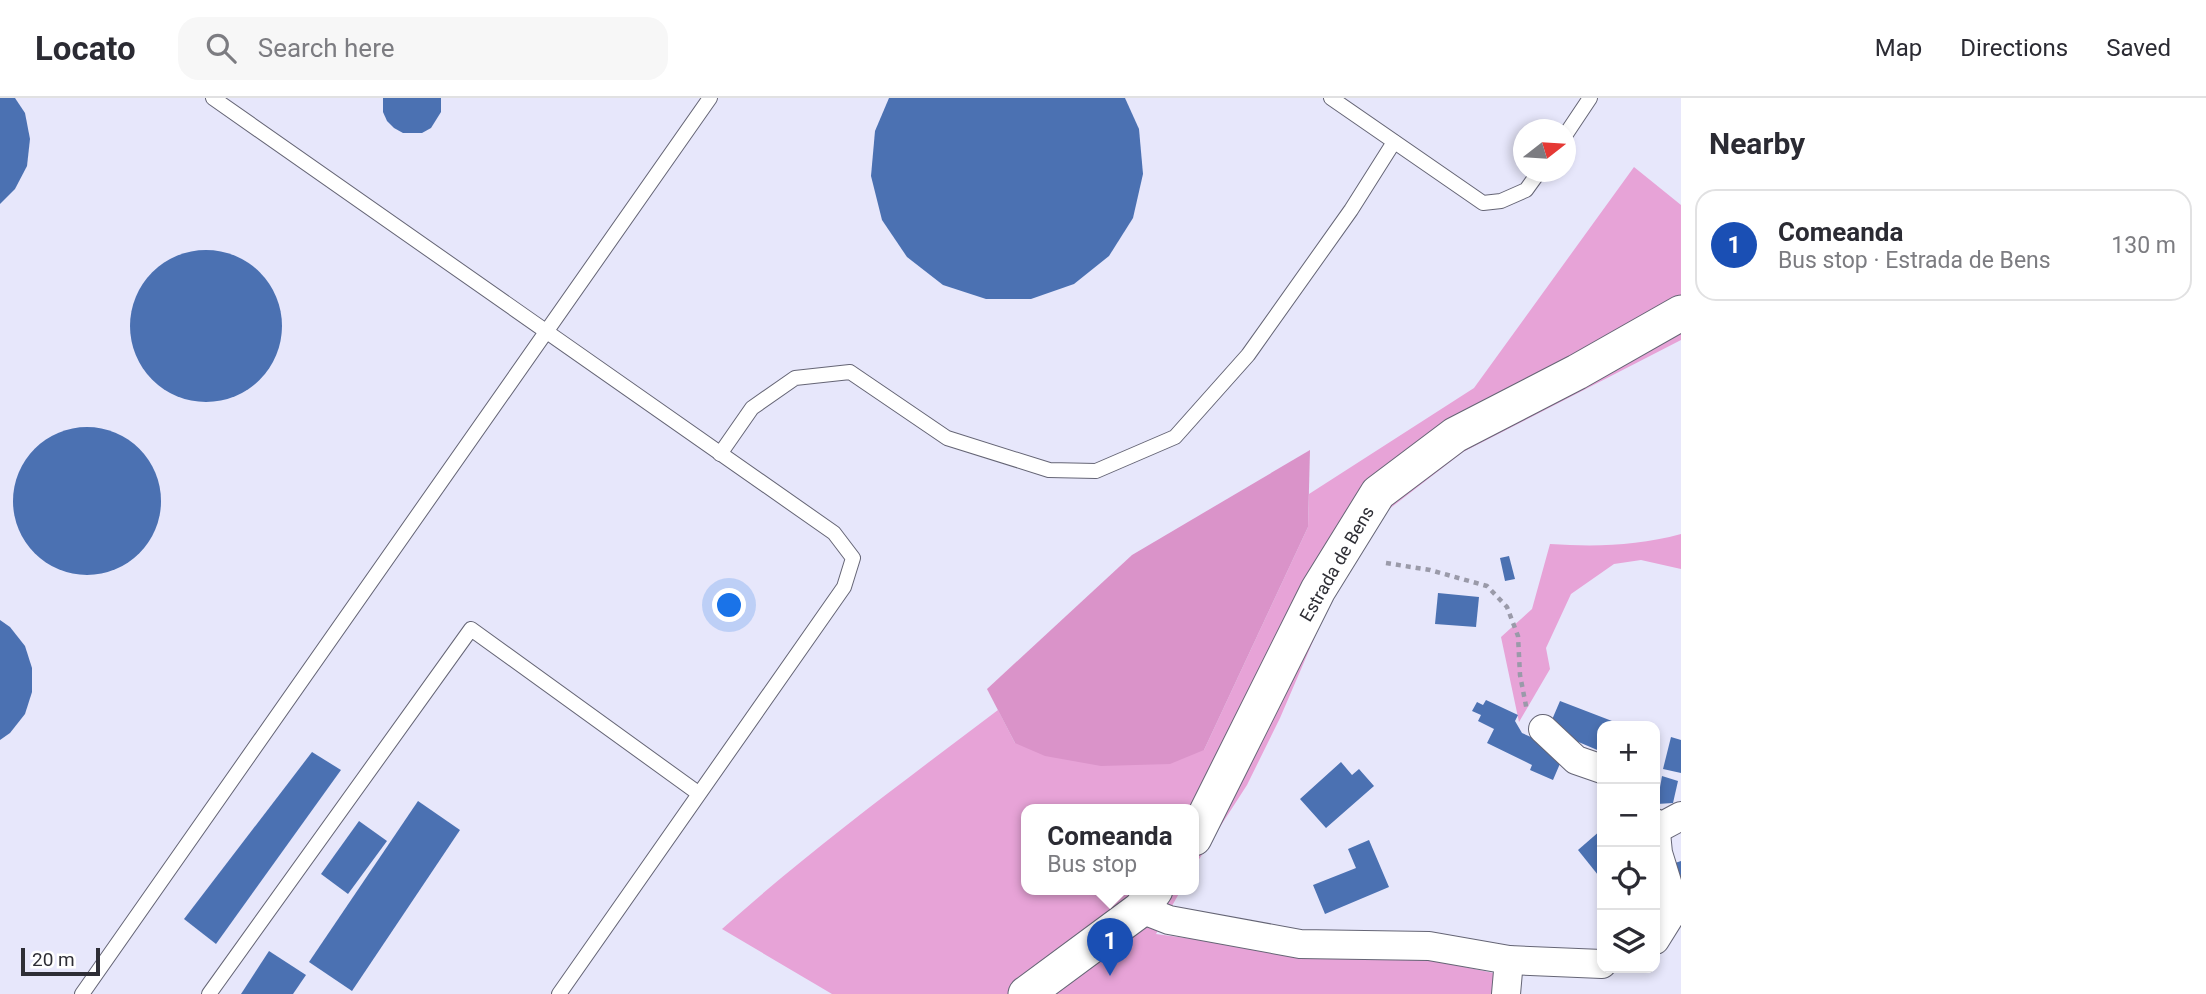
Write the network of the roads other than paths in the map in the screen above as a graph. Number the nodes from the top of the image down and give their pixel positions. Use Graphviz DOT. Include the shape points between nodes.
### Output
graph roads {
  1 [pos="213,98"];
  2 [pos="710,98"];
  3 [pos="1331,98"];
  4 [pos="1590,98"];
  5 [pos="1576,119"];
  6 [pos="1394,142"];
  7 [pos="1532,182"];
  8 [pos="1681,313"];
  9 [pos="546,332"];
  10 [pos="720,454"];
  11 [pos="1543,729"];
  12 [pos="1597,767"];
  13 [pos="698,793"];
  14 [pos="1681,816"];
  15 [pos="1660,827"];
  16 [pos="1199,828"];
  17 [pos="1657,847"];
  18 [pos="1148,900"];
  19 [pos="1678,909"];
  20 [pos="1660,933"];
  21 [pos="1509,960"];
  22 [pos="1597,964"];
  23 [pos="82,994"];
  24 [pos="209,994"];
  25 [pos="559,994"];
  26 [pos="1026,994"];
  27 [pos="1506,994"];
  1 -- 9 [label="lane"];
  2 -- 9 [label="lane"];
  3 -- 6 [label="lane"];
  4 -- 5 [label="lane"];
  6 -- 7 [label="lane" via="1483,204 1526,190"];
  6 -- 10 [label="lane" via="1248,355 1175,437 1096,471 1049,470 947,438 850,372 795,378 752,408"];
  8 -- 16 [label="street, Estrada de Bens" via="1455,435 1378,493 1318,590"];
  9 -- 10 [label="lane"];
  9 -- 23 [label="lane"];
  10 -- 13 [label="lane" via="834,533 853,558 844,587"];
  11 -- 12 [label="street" via="1576,760"];
  13 -- 24 [label="lane" via="471,629"];
  13 -- 25 [label="lane"];
  14 -- 15 [label="street"];
  17 -- 19 [label="street"];
  18 -- 21 [label="street" via="1169,920 1300,944 1429,946"];
  18 -- 26 [label="street"];
  19 -- 20 [label="street"];
  21 -- 22 [label="street"];
  21 -- 27 [label="street"];
}
